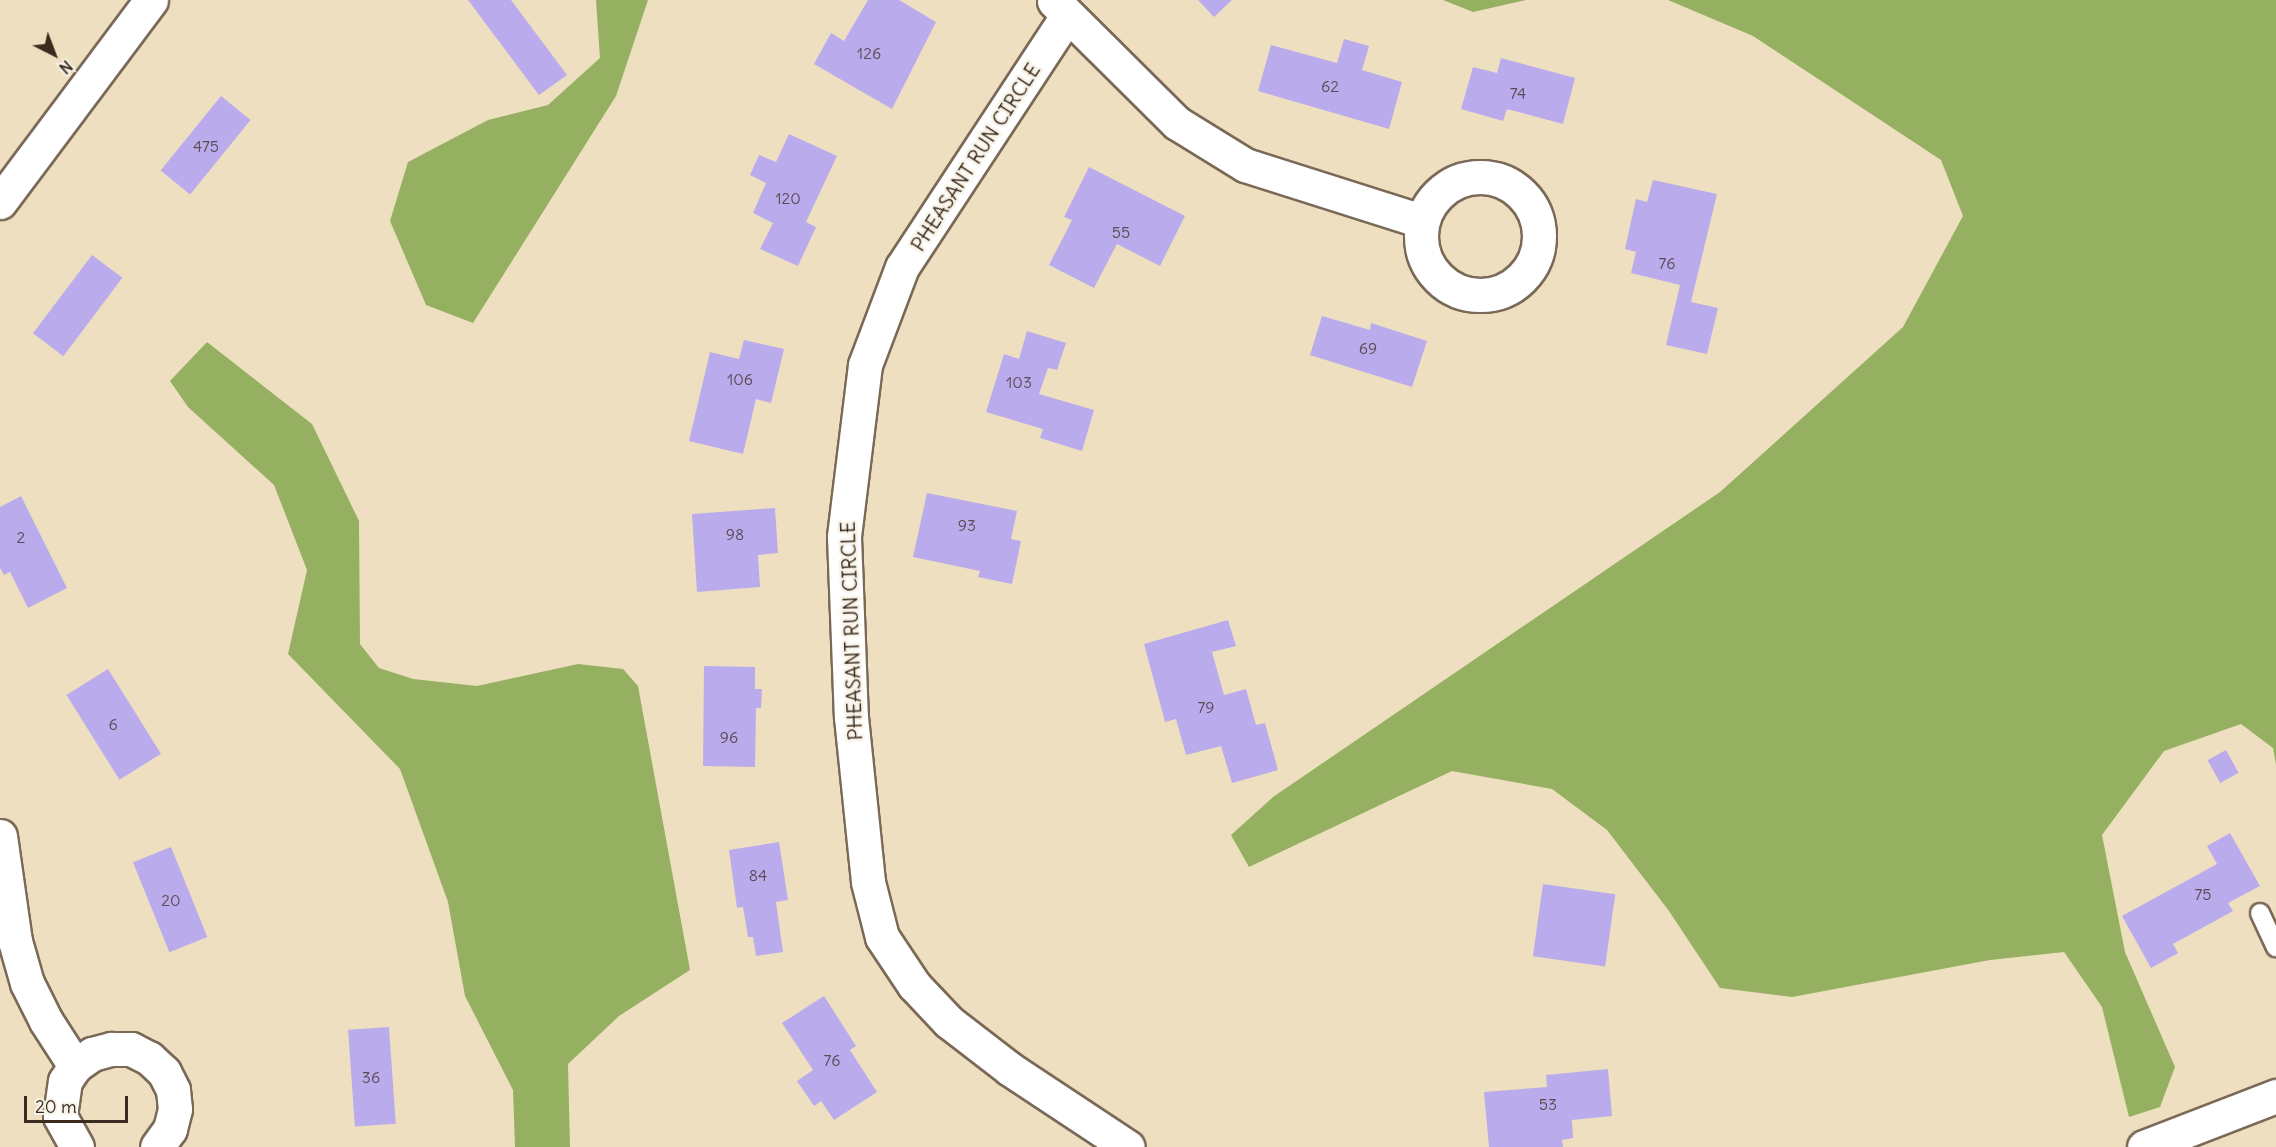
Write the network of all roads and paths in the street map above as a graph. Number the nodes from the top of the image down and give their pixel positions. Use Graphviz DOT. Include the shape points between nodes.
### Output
graph roads {
  1 [pos="152,0"];
  2 [pos="1060,8"];
  3 [pos="0,202"];
  4 [pos="1422,221"];
  5 [pos="0,836"];
  6 [pos="2260,913"];
  7 [pos="2276,947"];
  8 [pos="75,1066"];
  9 [pos="2276,1096"];
  10 [pos="77,1147"];
  11 [pos="157,1147"];
  12 [pos="1128,1147"];
  13 [pos="2144,1147"];
  1 -- 3 [label="street"];
  2 -- 4 [label="street" via="1177,123 1245,165"];
  2 -- 12 [label="street, PHEASANT RUN CIRCLE" via="902,267 865,365 844,537 851,717 868,882 882,937 914,985 949,1022 1010,1069"];
  5 -- 8 [label="street" via="15,941 27,983"];
  6 -- 7 [label="lane"];
  8 -- 10 [label="street" via="65,1081 60,1116"];
  8 -- 11 [label="street" via="92,1054 131,1049 164,1072 173,1090 175,1109 170,1129"];
  9 -- 13 [label="street"];
}
